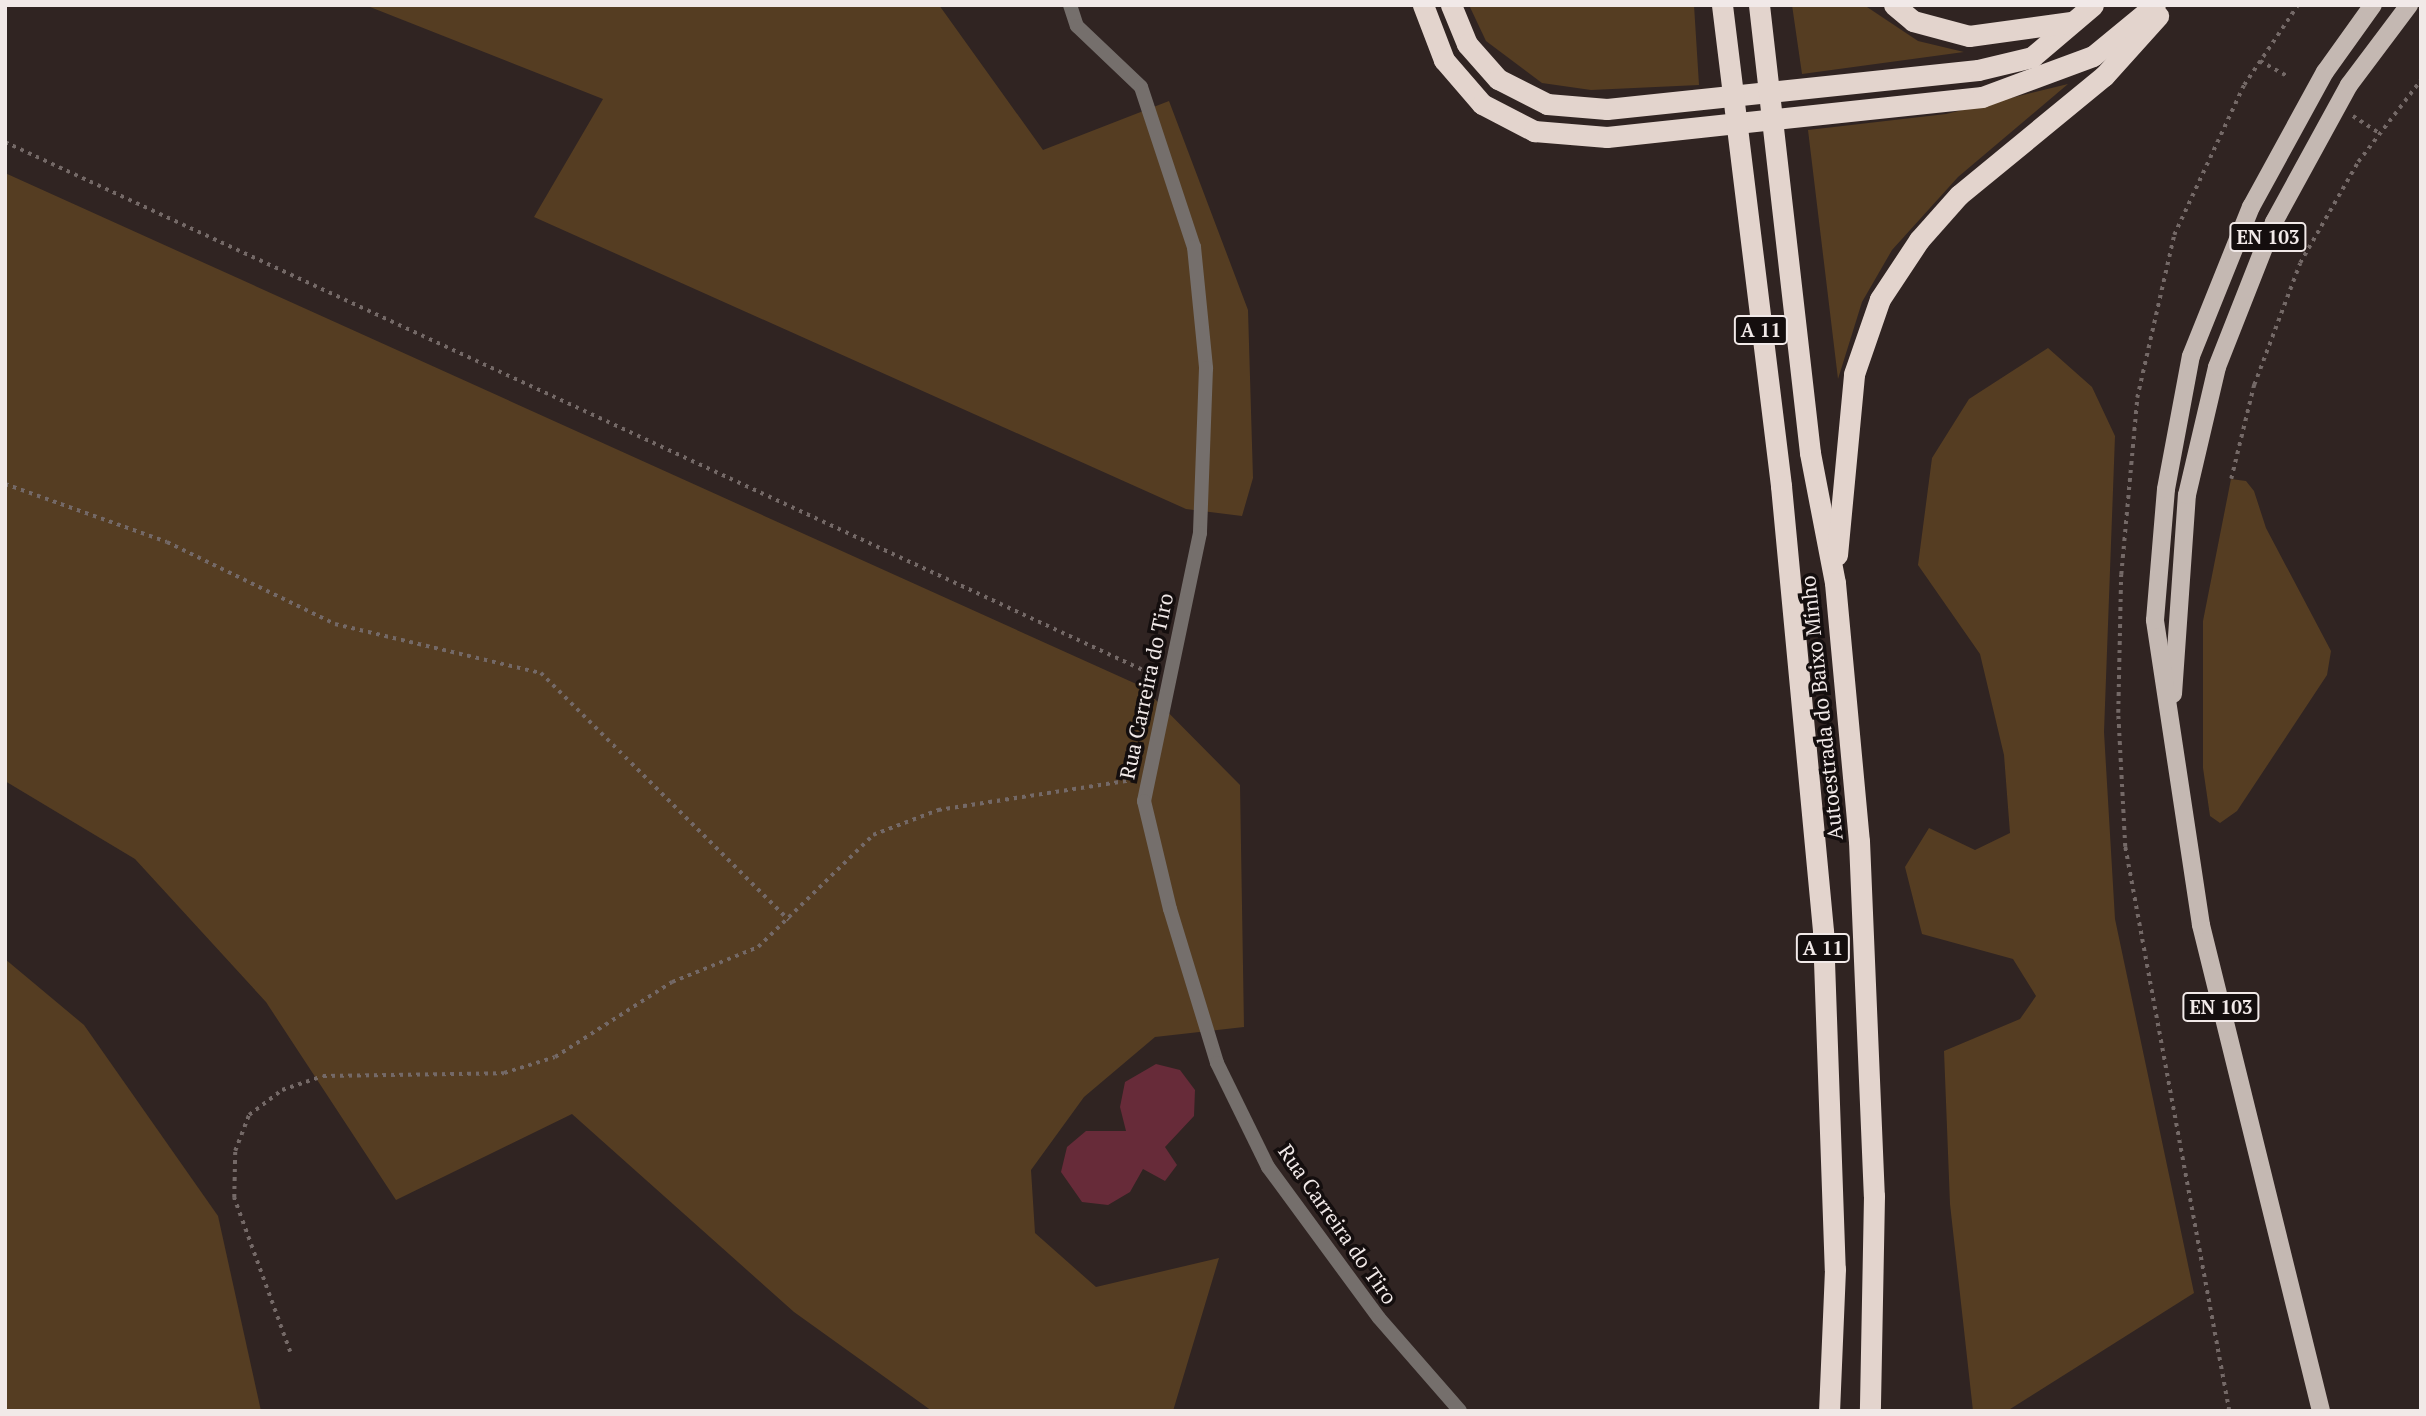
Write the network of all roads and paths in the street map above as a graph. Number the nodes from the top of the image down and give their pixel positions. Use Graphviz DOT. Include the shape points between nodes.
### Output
graph roads {
  1 [pos="1070,5"];
  2 [pos="1423,5"];
  3 [pos="1451,5"];
  4 [pos="1709,5"];
  5 [pos="1722,5"];
  6 [pos="1759,5"];
  7 [pos="1894,5"];
  8 [pos="2093,5"];
  9 [pos="2155,5"];
  10 [pos="2165,5"];
  11 [pos="2374,5"];
  12 [pos="2409,5"];
  13 [pos="2071,22"];
  14 [pos="1726,44"];
  15 [pos="2260,61"];
  16 [pos="2287,76"];
  17 [pos="2421,80"];
  18 [pos="2346,111"];
  19 [pos="2379,134"];
  20 [pos="5,142"];
  21 [pos="2231,479"];
  22 [pos="5,484"];
  23 [pos="1835,583"];
  24 [pos="1167,683"];
  25 [pos="2173,775"];
  26 [pos="1148,778"];
  27 [pos="789,920"];
  28 [pos="290,1352"];
  29 [pos="1460,1411"];
  30 [pos="1829,1411"];
  31 [pos="1870,1411"];
  32 [pos="2321,1411"];
  1 -- 24 [label="street, Rua Carreira do Tiro" via="1077,26 1141,87 1194,247 1206,368 1200,533"];
  2 -- 9 [label="highway" via="1444,60 1482,104 1535,131 1607,137 1982,97 2093,56"];
  3 -- 13 [label="highway" via="1467,44 1498,79 1547,104 1607,109 1979,69 2032,57"];
  4 -- 14 [label="highway"];
  5 -- 14 [label="highway, Autoestrada do Baixo Minho / A 11"];
  6 -- 23 [label="highway, Autoestrada do Baixo Minho / A 11" via="1810,453"];
  7 -- 13 [label="highway" via="1913,21 1969,36"];
  8 -- 13 [label="highway"];
  10 -- 23 [label="highway" via="2104,76 1959,195 1919,240 1880,299 1854,374"];
  11 -- 25 [label="main road, EN 103" via="2325,72 2251,207 2191,356 2166,489 2155,620"];
  12 -- 25 [label="main road, EN 103" via="2349,85 2274,222 2217,367 2185,508 2173,622"];
  14 -- 30 [label="highway, Autoestrada do Baixo Minho / A 11" via="1781,486 1823,932 1835,1255"];
  15 -- 16 [label="path"];
  17 -- 19 [label="path"];
  18 -- 19 [label="path"];
  19 -- 21 [label="path" via="2300,263 2254,385"];
  20 -- 24 [label="path" via="1089,640"];
  22 -- 27 [label="path" via="167,542 335,624 541,673"];
  23 -- 31 [label="highway, Autoestrada do Baixo Minho / A 11" via="1862,885 1874,1196"];
  24 -- 26 [label="street, Rua Carreira do Tiro"];
  25 -- 32 [label="main road, EN 103" via="2201,925"];
  26 -- 27 [label="path" via="925,815 873,835"];
  26 -- 29 [label="street, Rua Carreira do Tiro" via="1143,801 1170,909 1223,1075 1268,1167 1379,1318"];
  27 -- 28 [label="path" via="758,947 672,982 555,1057 504,1073 323,1076 282,1090 249,1115 235,1151 234,1198"];
}
